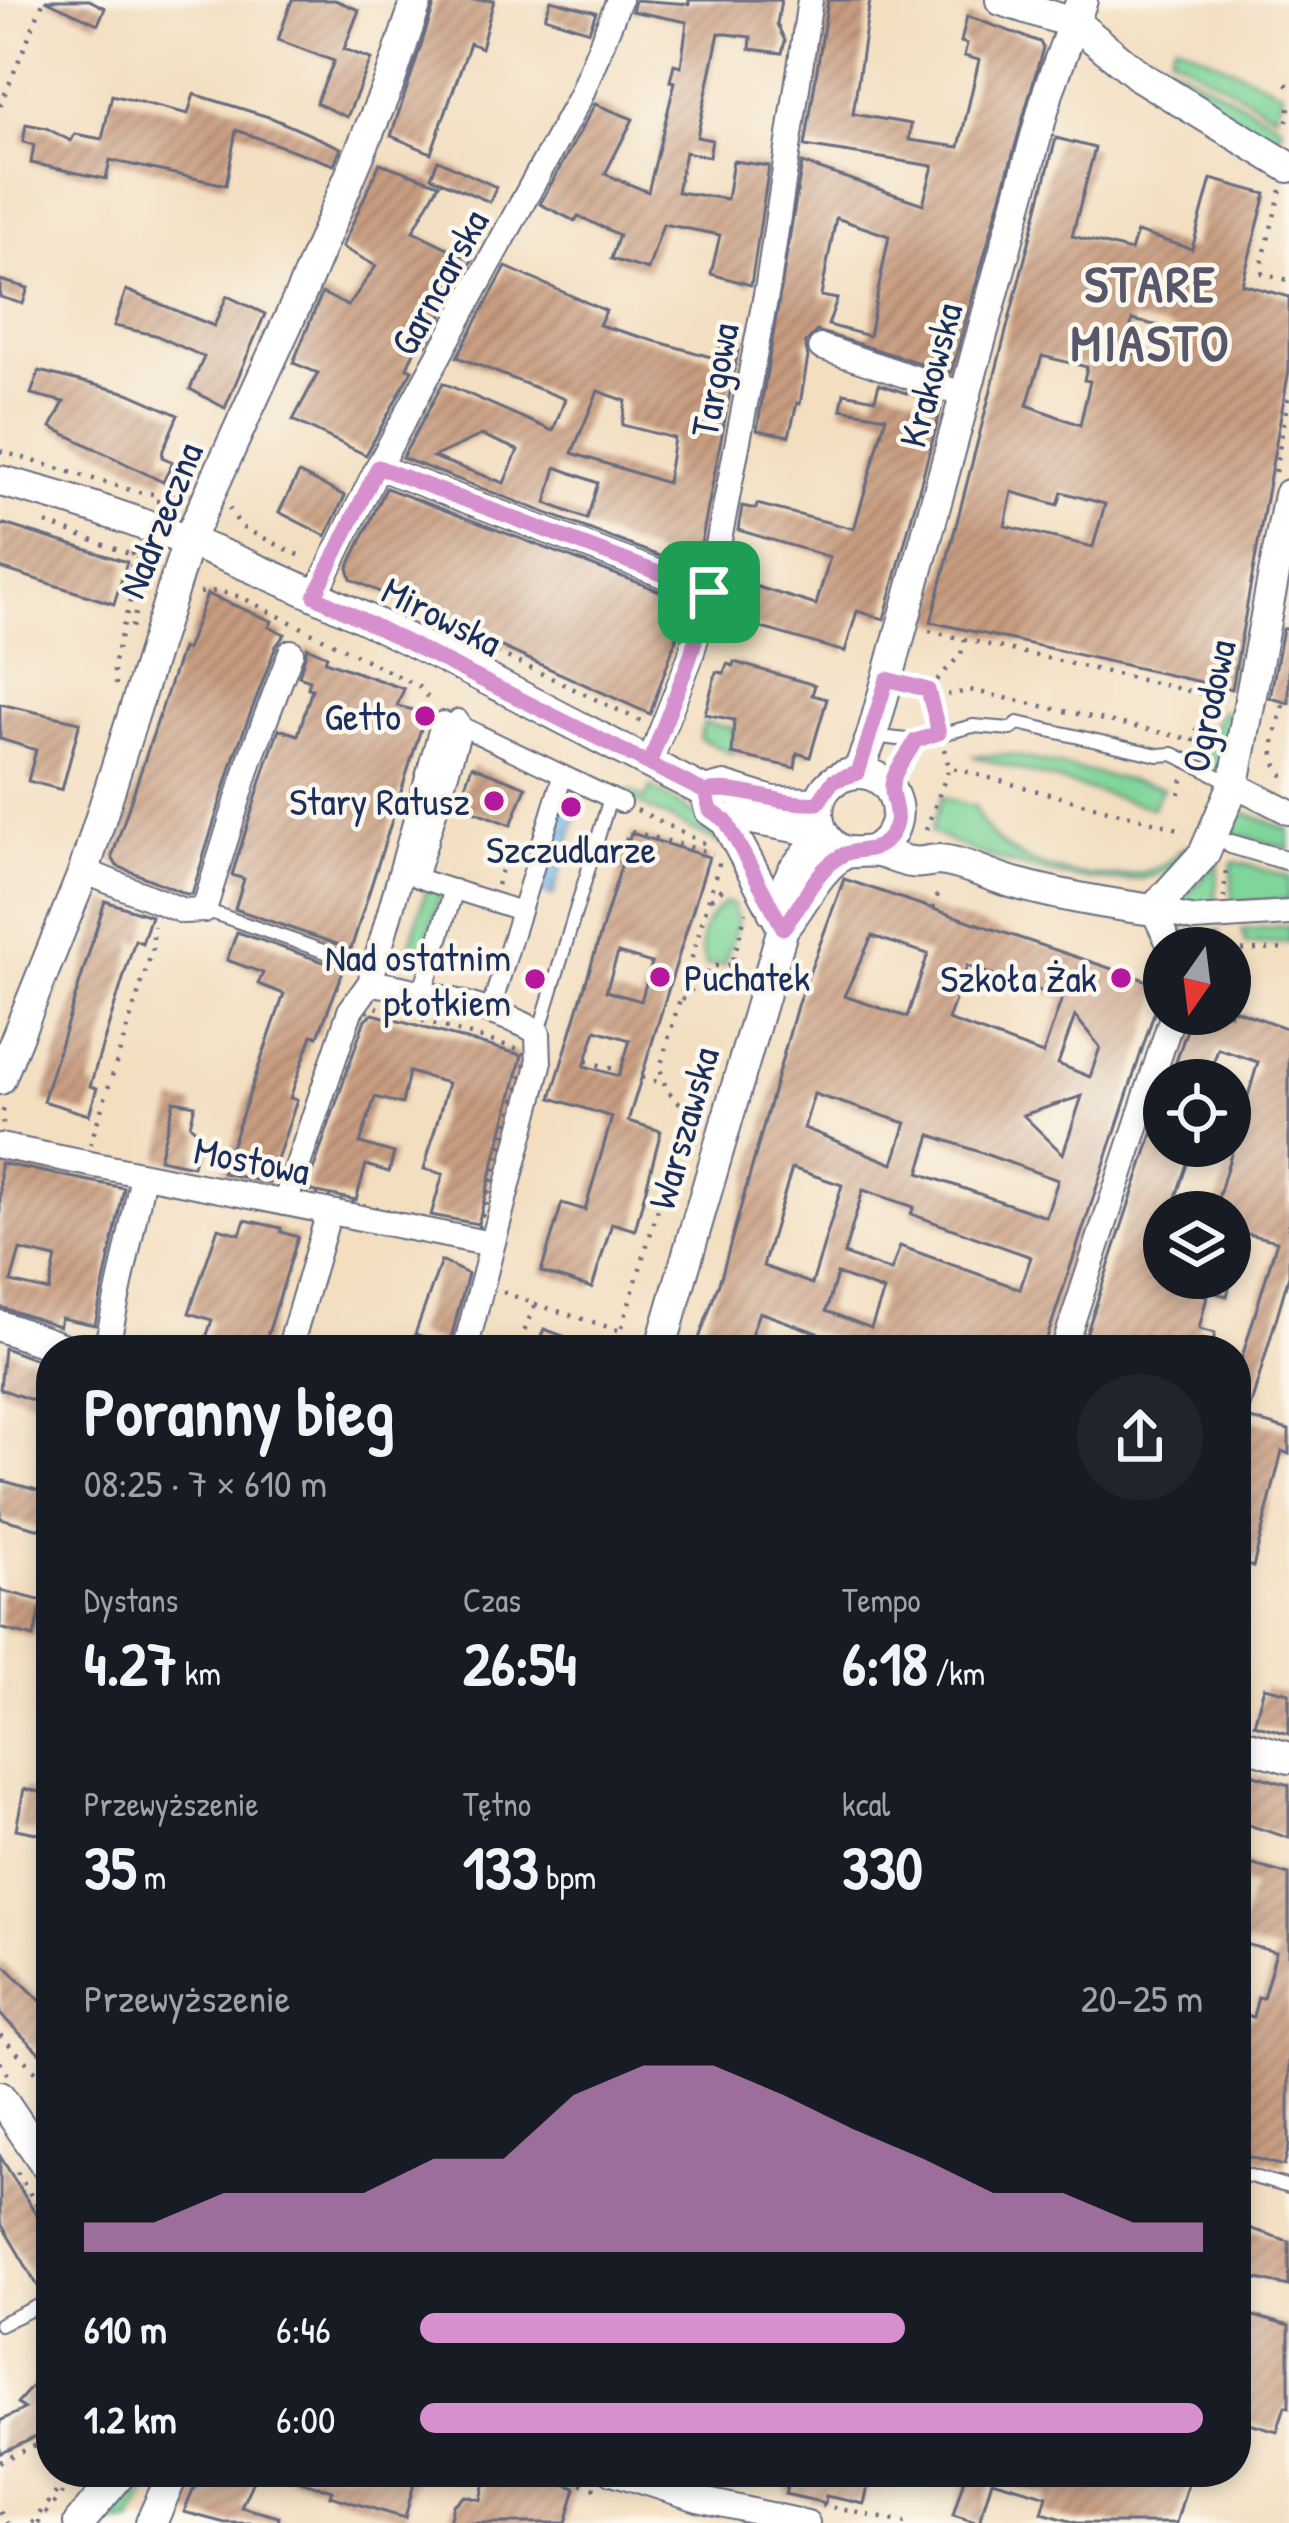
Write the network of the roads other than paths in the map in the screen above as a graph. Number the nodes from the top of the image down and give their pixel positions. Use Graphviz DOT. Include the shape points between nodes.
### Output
graph roads {
  1 [pos="417,0"];
  2 [pos="619,0"];
  3 [pos="810,0"];
  4 [pos="1001,0"];
  5 [pos="1079,12"];
  6 [pos="1122,64"];
  7 [pos="1058,71"];
  8 [pos="1284,168"];
  9 [pos="821,347"];
  10 [pos="965,395"];
  11 [pos="378,467"];
  12 [pos="0,481"];
  13 [pos="1282,487"];
  14 [pos="188,541"];
  15 [pos="709,592"];
  16 [pos="315,596"];
  17 [pos="291,652"];
  18 [pos="449,718"];
  19 [pos="872,736"];
  20 [pos="915,741"];
  21 [pos="649,764"];
  22 [pos="858,773"];
  23 [pos="562,777"];
  24 [pos="1234,784"];
  25 [pos="705,792"];
  26 [pos="616,800"];
  27 [pos="1289,812"];
  28 [pos="905,813"];
  29 [pos="836,835"];
  30 [pos="724,837"];
  31 [pos="1232,844"];
  32 [pos="941,860"];
  33 [pos="1289,861"];
  34 [pos="84,871"];
  35 [pos="454,889"];
  36 [pos="204,910"];
  37 [pos="521,910"];
  38 [pos="1154,910"];
  39 [pos="1289,913"];
  40 [pos="767,915"];
  41 [pos="1162,927"];
  42 [pos="371,975"];
  43 [pos="425,984"];
  44 [pos="493,1002"];
  45 [pos="538,1033"];
  46 [pos="1166,1035"];
  47 [pos="5,1086"];
  48 [pos="3,1138"];
  49 [pos="143,1176"];
  50 [pos="285,1203"];
  51 [pos="329,1212"];
  52 [pos="486,1235"];
  53 [pos="0,1326"];
  54 [pos="109,1335"];
  55 [pos="294,1335"];
  56 [pos="470,1335"];
  57 [pos="664,1335"];
  58 [pos="1068,1335"];
  59 [pos="36,1339"];
  60 [pos="1251,1747"];
  61 [pos="1289,1758"];
  62 [pos="0,2097"];
  63 [pos="36,2150"];
  64 [pos="1251,2176"];
  65 [pos="1289,2187"];
  66 [pos="36,2307"];
  67 [pos="0,2324"];
  68 [pos="109,2487"];
  69 [pos="168,2487"];
  70 [pos="660,2487"];
  71 [pos="79,2523"];
  72 [pos="152,2523"];
  73 [pos="806,2523"];
  1 -- 14 [label="street, Nadrzeczna" via="308,278"];
  2 -- 11 [label="street, Garncarska" via="580,97"];
  3 -- 15 [label="street, Targowa" via="778,226"];
  4 -- 5 [label="street"];
  5 -- 6 [label="street"];
  5 -- 7 [label="street, Krakowska"];
  6 -- 7 [label="street"];
  6 -- 8 [label="street"];
  7 -- 10 [label="street, Krakowska"];
  9 -- 10 [label="street"];
  10 -- 19 [label="street, Krakowska"];
  11 -- 15 [label="street"];
  11 -- 16 [label="street, Garncarska"];
  12 -- 14 [label="street, Mirowska"];
  13 -- 24 [label="street, Ogrodowa"];
  14 -- 16 [label="street, Mirowska"];
  14 -- 34 [label="street, Nadrzeczna"];
  15 -- 21 [label="street, Targowa"];
  16 -- 21 [label="street, Mirowska"];
  17 -- 36 [label="street"];
  18 -- 23 [label="street"];
  18 -- 35 [label="street" via="417,878"];
  18 -- 42 [label="street"];
  19 -- 20 [label="lane"];
  19 -- 22 [label="street, Krakowska"];
  20 -- 24 [label="lane" via="1018,723 1173,754"];
  20 -- 28 [label="lane" via="894,776"];
  21 -- 25 [label="street, Mirowska"];
  22 -- 28 [label="street" via="871,776"];
  22 -- 29 [label="street" via="833,781"];
  23 -- 26 [label="street"];
  23 -- 37 [label="street"];
  24 -- 27 [label="street"];
  24 -- 38 [label="street, Ogrodowa" via="1204,854"];
  25 -- 29 [label="street, Mirowska" via="724,787 772,802"];
  25 -- 30 [label="street, Mirowska"];
  26 -- 45 [label="lane"];
  28 -- 29 [label="street" via="890,838"];
  28 -- 32 [label="street"];
  29 -- 30 [label="street" via="741,817"];
  29 -- 32 [label="street" via="915,863"];
  29 -- 40 [label="street, Warszawska" via="800,909"];
  30 -- 40 [label="street, Mirowska"];
  31 -- 33 [label="street"];
  32 -- 38 [label="street" via="1019,885"];
  34 -- 36 [label="street" via="183,910"];
  34 -- 47 [label="street, Nadrzeczna"];
  35 -- 37 [label="street"];
  35 -- 43 [label="street"];
  36 -- 42 [label="lane"];
  37 -- 44 [label="street"];
  38 -- 39 [label="street" via="1194,919"];
  38 -- 41 [label="street"];
  40 -- 57 [label="street, Warszawska"];
  42 -- 45 [label="street"];
  42 -- 50 [label="street" via="350,1011"];
  45 -- 52 [label="street" via="542,1053"];
  46 -- 58 [label="street"];
  48 -- 49 [label="street, Mostowa"];
  49 -- 50 [label="street, Mostowa"];
  49 -- 54 [label="street"];
  50 -- 51 [label="street, Mostowa"];
  51 -- 52 [label="street, Mostowa"];
  51 -- 55 [label="street"];
  52 -- 56 [label="street"];
  53 -- 59 [label="street"];
  60 -- 61 [label="street"];
  62 -- 63 [label="street"];
  64 -- 65 [label="lane"];
  66 -- 67 [label="lane"];
  68 -- 71 [label="street"];
  69 -- 72 [label="street"];
  70 -- 73 [label="street"];
}
